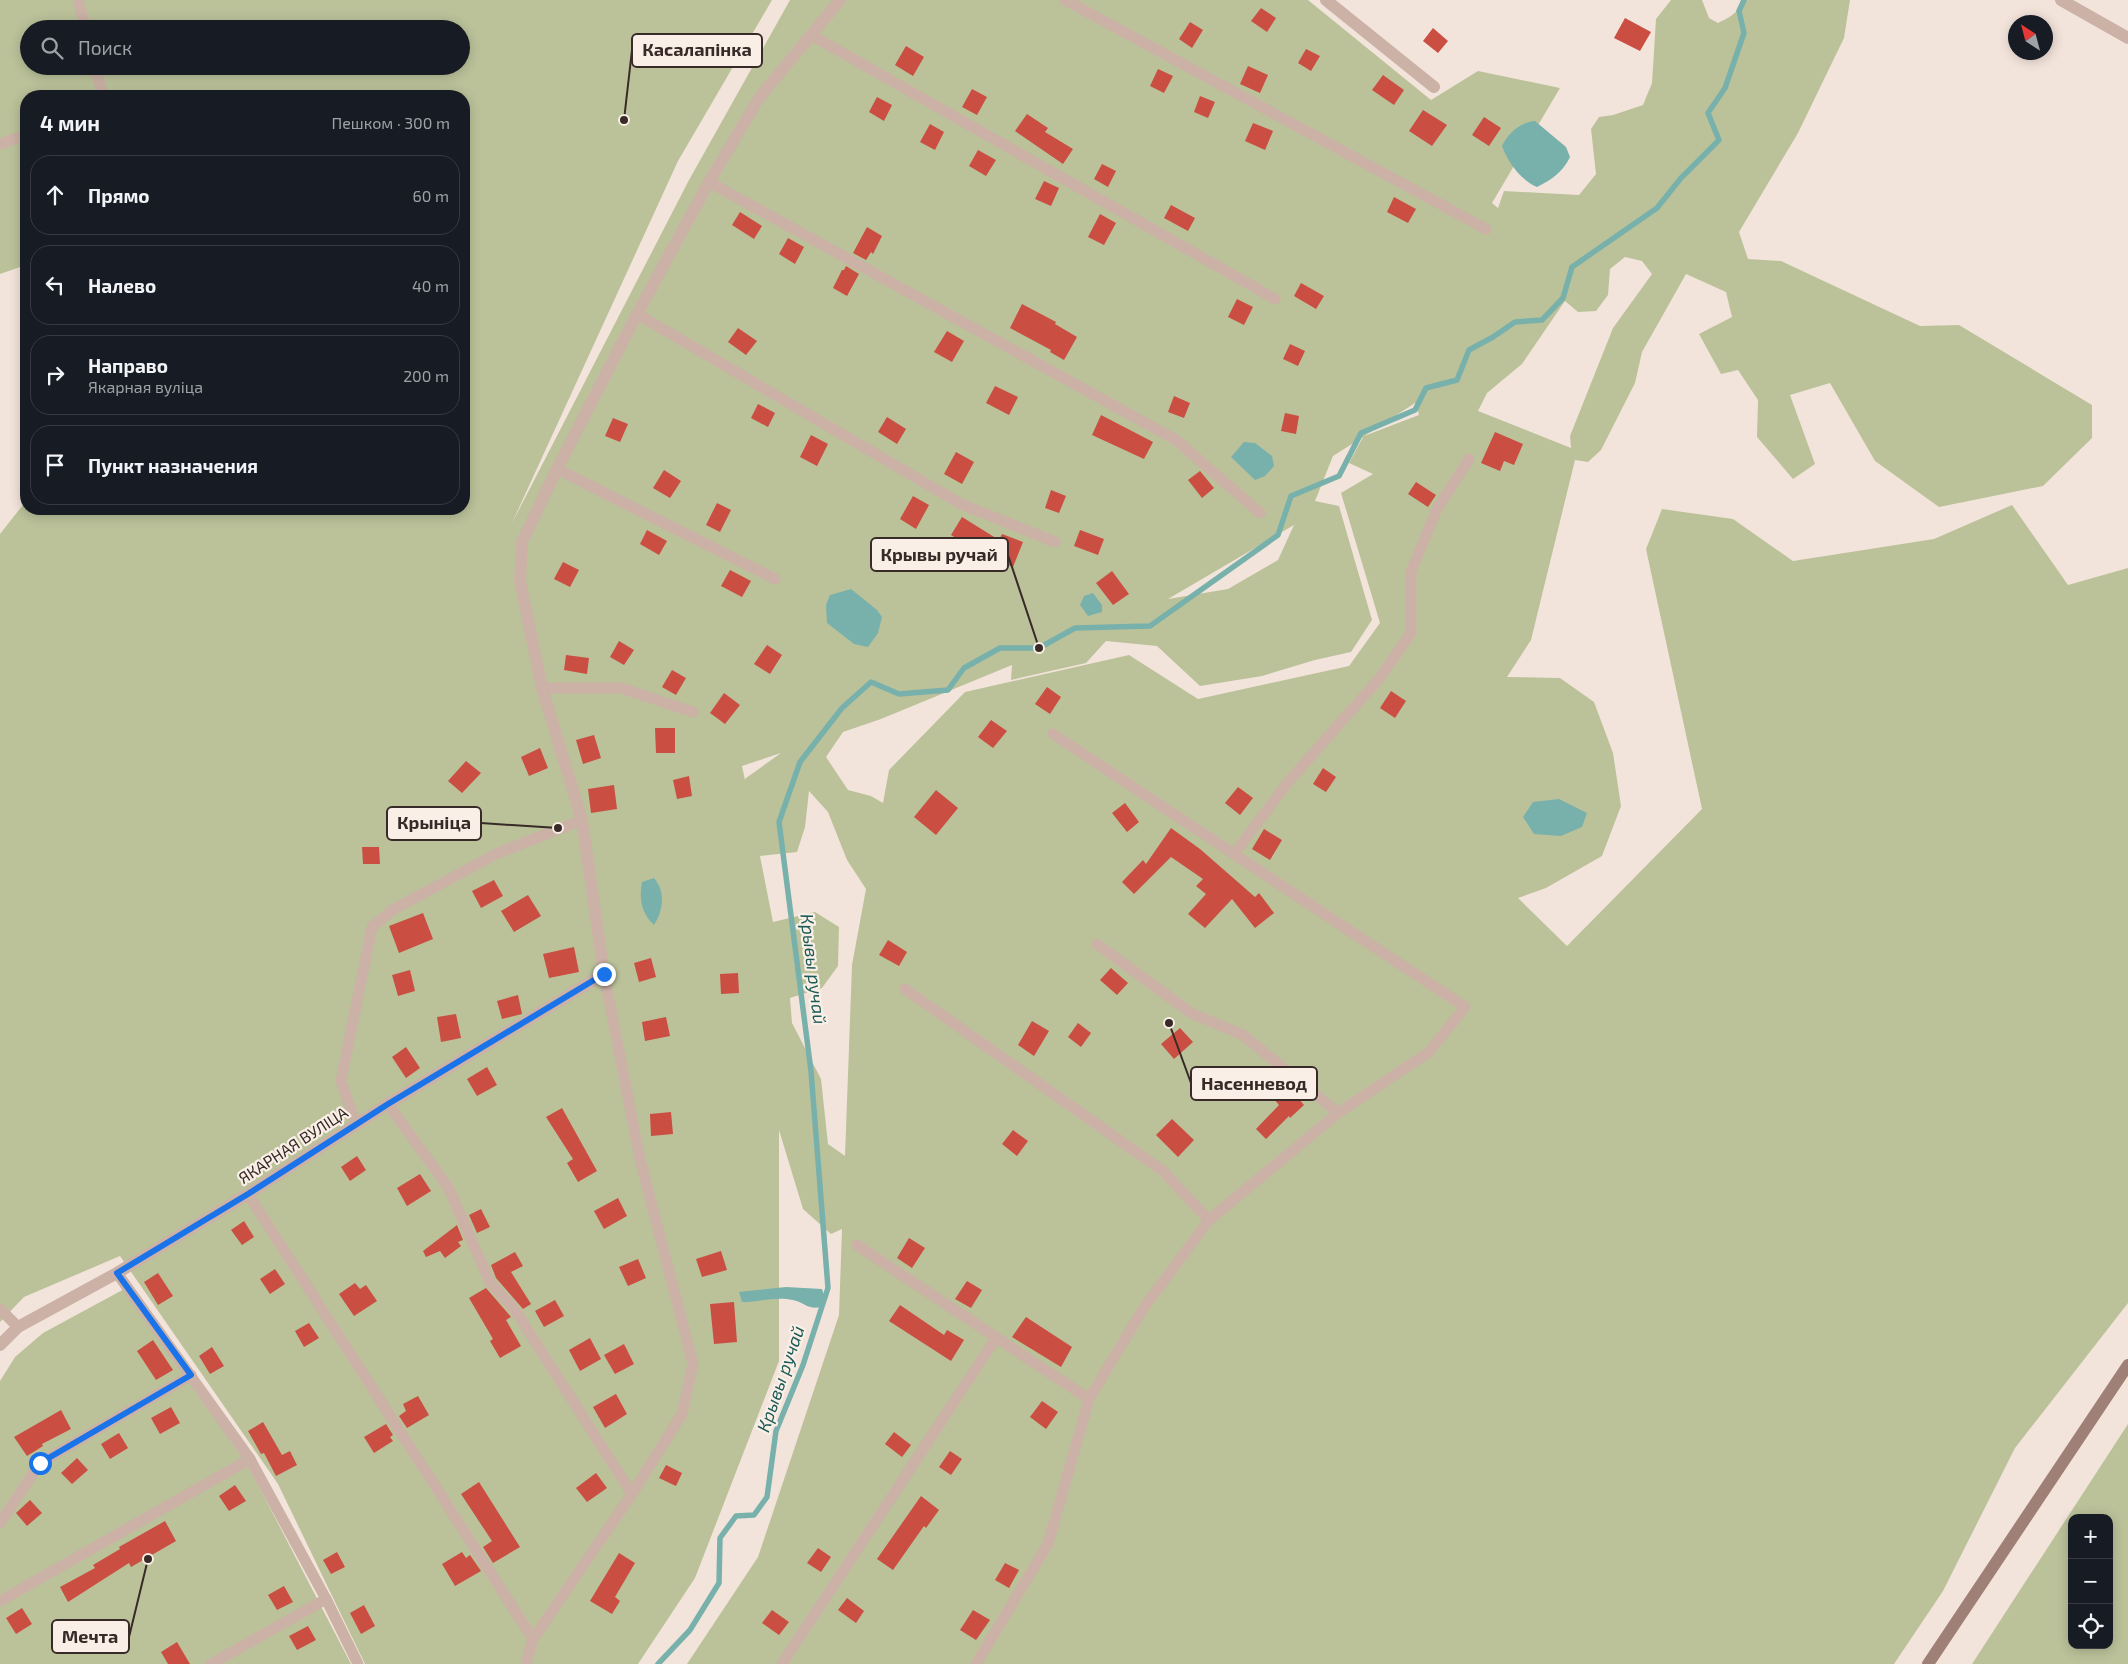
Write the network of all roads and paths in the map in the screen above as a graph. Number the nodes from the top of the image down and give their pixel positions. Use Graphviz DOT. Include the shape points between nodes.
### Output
graph roads {
  1 [pos="78,0"];
  2 [pos="840,0"];
  3 [pos="1065,0"];
  4 [pos="1326,0"];
  5 [pos="2061,0"];
  6 [pos="84,20"];
  7 [pos="811,35"];
  8 [pos="2128,38"];
  9 [pos="97,75"];
  10 [pos="1434,87"];
  11 [pos="101,90"];
  12 [pos="20,138"];
  13 [pos="0,144"];
  14 [pos="709,182"];
  15 [pos="1486,229"];
  16 [pos="1275,299"];
  17 [pos="637,314"];
  18 [pos="1469,459"];
  19 [pos="557,469"];
  20 [pos="1260,513"];
  21 [pos="1055,542"];
  22 [pos="776,579"];
  23 [pos="542,688"];
  24 [pos="693,712"];
  25 [pos="1053,734"];
  26 [pos="582,820"];
  27 [pos="1234,854"];
  28 [pos="1097,944"];
  29 [pos="604,974"];
  30 [pos="905,989"];
  31 [pos="388,1104"];
  32 [pos="1338,1113"];
  33 [pos="356,1124"];
  34 [pos="248,1194"];
  35 [pos="1209,1220"];
  36 [pos="857,1245"];
  37 [pos="117,1273"];
  38 [pos="0,1310"];
  39 [pos="18,1327"];
  40 [pos="996,1338"];
  41 [pos="0,1345"];
  42 [pos="2128,1365"];
  43 [pos="191,1375"];
  44 [pos="1088,1399"];
  45 [pos="250,1459"];
  46 [pos="632,1494"];
  47 [pos="2,1517"];
  48 [pos="326,1599"];
  49 [pos="0,1600"];
  50 [pos="533,1639"];
  51 [pos="211,1664"];
  52 [pos="358,1664"];
  53 [pos="526,1664"];
  54 [pos="782,1664"];
  55 [pos="976,1664"];
  56 [pos="1928,1664"];
  1 -- 6 [label="lane"];
  2 -- 7 [label="street"];
  3 -- 15 [label="lane"];
  4 -- 10 [label="street"];
  5 -- 8 [label="street"];
  7 -- 14 [label="street" via="758,98"];
  7 -- 16 [label="lane"];
  9 -- 11 [label="lane"];
  12 -- 13 [label="lane"];
  14 -- 17 [label="street"];
  14 -- 20 [label="lane" via="1176,440"];
  17 -- 19 [label="street"];
  17 -- 21 [label="lane" via="961,504"];
  18 -- 27 [label="lane" via="1436,511 1411,572 1411,633 1379,678 1289,781"];
  19 -- 22 [label="lane"];
  19 -- 23 [label="street" via="522,542 520,581"];
  23 -- 24 [label="lane" via="621,688"];
  23 -- 26 [label="street"];
  25 -- 27 [label="lane"];
  26 -- 29 [label="street"];
  26 -- 33 [label="lane" via="496,854 394,909 372,927 340,1081"];
  27 -- 32 [label="lane" via="1465,1007 1429,1052"];
  28 -- 32 [label="lane" via="1191,1013 1243,1035"];
  29 -- 31 [label="street, ЯКАРНАЯ ВУЛІЦА"];
  29 -- 46 [label="lane" via="640,1159 693,1364 682,1414"];
  30 -- 35 [label="lane" via="1163,1172"];
  31 -- 33 [label="street, ЯКАРНАЯ ВУЛІЦА"];
  31 -- 46 [label="lane" via="448,1187 490,1282 515,1310"];
  32 -- 35 [label="lane"];
  33 -- 34 [label="street, ЯКАРНАЯ ВУЛІЦА"];
  34 -- 37 [label="street, ЯКАРНАЯ ВУЛІЦА"];
  34 -- 50 [label="lane"];
  35 -- 44 [label="lane" via="1145,1306"];
  36 -- 40 [label="lane"];
  37 -- 39 [label="street, ЯКАРНАЯ ВУЛІЦА"];
  37 -- 43 [label="lane"];
  38 -- 39 [label="lane"];
  39 -- 41 [label="street, ЯКАРНАЯ ВУЛІЦА"];
  40 -- 44 [label="lane"];
  40 -- 54 [label="lane"];
  42 -- 56 [label="main road"];
  43 -- 45 [label="lane"];
  43 -- 47 [label="lane" via="40,1463"];
  44 -- 55 [label="lane" via="1048,1544"];
  45 -- 48 [label="lane"];
  45 -- 49 [label="lane"];
  46 -- 50 [label="lane"];
  48 -- 51 [label="lane"];
  48 -- 52 [label="lane"];
  50 -- 53 [label="lane"];
}
